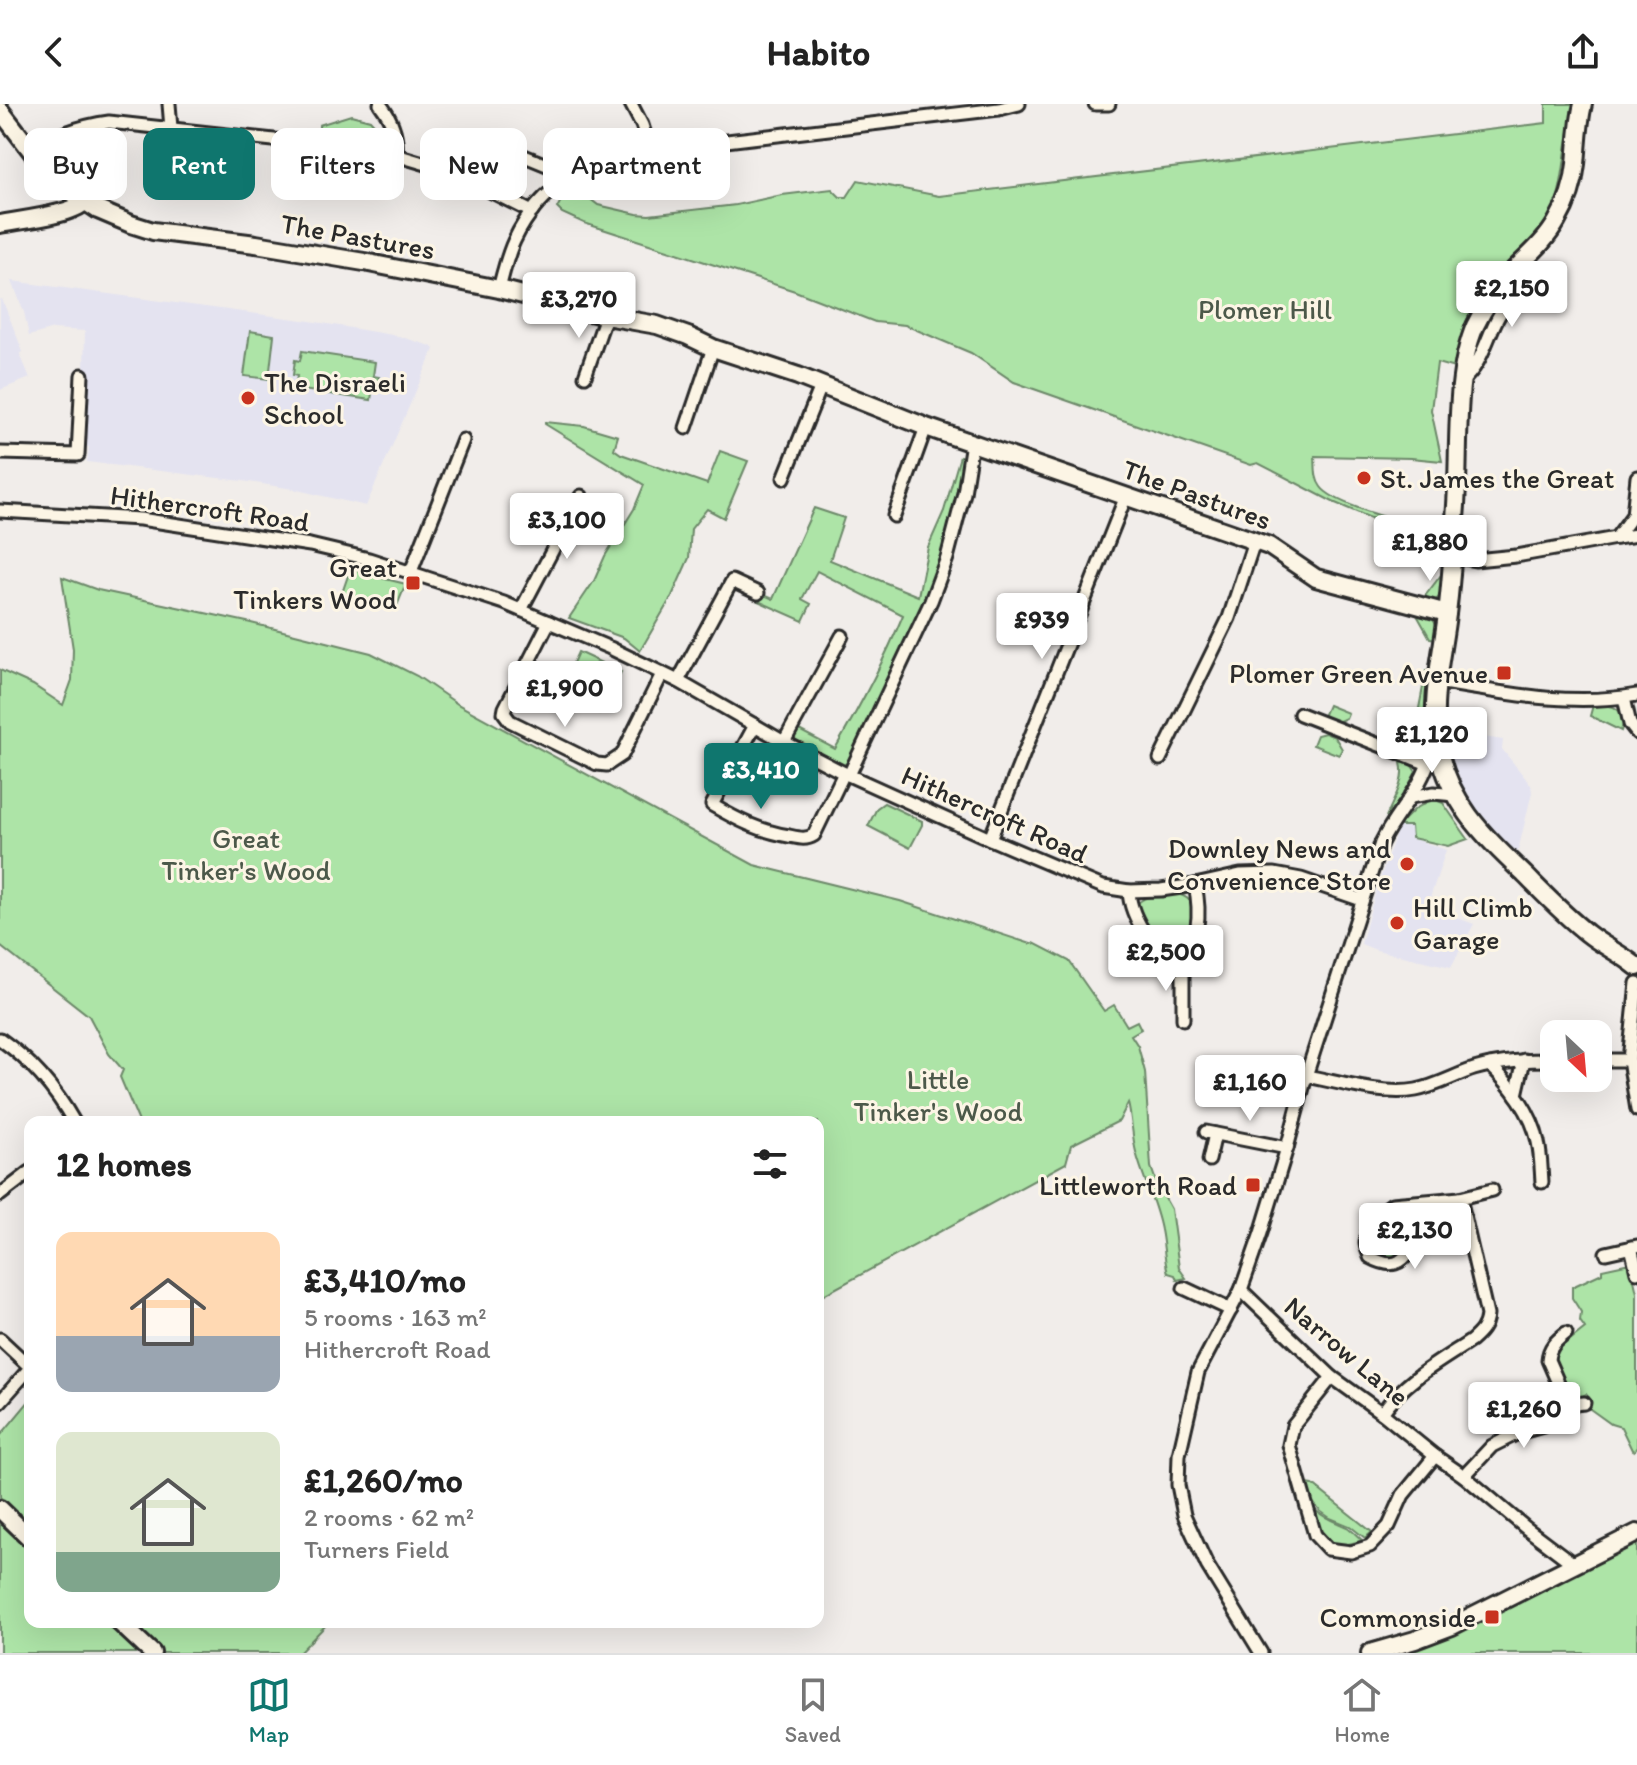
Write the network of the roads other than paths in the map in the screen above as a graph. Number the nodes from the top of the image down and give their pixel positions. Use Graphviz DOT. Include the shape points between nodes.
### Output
graph roads {
  1 [pos="169,104"];
  2 [pos="380,104"];
  3 [pos="631,104"];
  4 [pos="1019,104"];
  5 [pos="1095,104"];
  6 [pos="1109,104"];
  7 [pos="1583,104"];
  8 [pos="0,110"];
  9 [pos="79,128"];
  10 [pos="171,128"];
  11 [pos="393,128"];
  12 [pos="643,128"];
  13 [pos="730,141"];
  14 [pos="24,143"];
  15 [pos="404,157"];
  16 [pos="82,200"];
  17 [pos="543,200"];
  18 [pos="84,202"];
  19 [pos="532,212"];
  20 [pos="0,224"];
  21 [pos="499,289"];
  22 [pos="606,316"];
  23 [pos="713,348"];
  24 [pos="82,375"];
  25 [pos="585,376"];
  26 [pos="821,386"];
  27 [pos="926,427"];
  28 [pos="686,428"];
  29 [pos="463,440"];
  30 [pos="972,442"];
  31 [pos="0,453"];
  32 [pos="784,478"];
  33 [pos="1637,480"];
  34 [pos="581,496"];
  35 [pos="1126,496"];
  36 [pos="0,511"];
  37 [pos="894,516"];
  38 [pos="1637,535"];
  39 [pos="1616,538"];
  40 [pos="1254,542"];
  41 [pos="1452,556"];
  42 [pos="410,574"];
  43 [pos="758,593"];
  44 [pos="521,610"];
  45 [pos="1447,613"];
  46 [pos="549,622"];
  47 [pos="842,636"];
  48 [pos="662,674"];
  49 [pos="678,681"];
  50 [pos="1437,682"];
  51 [pos="1631,696"];
  52 [pos="1300,714"];
  53 [pos="755,725"];
  54 [pos="1637,733"];
  55 [pos="784,742"];
  56 [pos="1434,757"];
  57 [pos="1160,759"];
  58 [pos="846,774"];
  59 [pos="1455,795"];
  60 [pos="1411,797"];
  61 [pos="990,839"];
  62 [pos="1195,885"];
  63 [pos="1129,891"];
  64 [pos="1362,900"];
  65 [pos="1637,967"];
  66 [pos="1183,968"];
  67 [pos="1637,983"];
  68 [pos="1183,1019"];
  69 [pos="0,1039"];
  70 [pos="1524,1060"];
  71 [pos="1540,1060"];
  72 [pos="1612,1060"];
  73 [pos="1629,1060"];
  74 [pos="1490,1065"];
  75 [pos="1306,1076"];
  76 [pos="1516,1095"];
  77 [pos="1637,1110"];
  78 [pos="70,1116"];
  79 [pos="1287,1148"];
  80 [pos="1209,1160"];
  81 [pos="24,1177"];
  82 [pos="1542,1182"];
  83 [pos="1492,1190"];
  84 [pos="0,1195"];
  85 [pos="1460,1198"];
  86 [pos="1467,1235"];
  87 [pos="1634,1246"];
  88 [pos="1606,1253"];
  89 [pos="1637,1272"];
  90 [pos="1184,1288"];
  91 [pos="1241,1290"];
  92 [pos="1231,1310"];
  93 [pos="1566,1333"];
  94 [pos="0,1339"];
  95 [pos="24,1361"];
  96 [pos="24,1374"];
  97 [pos="1332,1377"];
  98 [pos="0,1402"];
  99 [pos="1584,1403"];
  100 [pos="1569,1408"];
  101 [pos="1382,1413"];
  102 [pos="1435,1456"];
  103 [pos="1464,1476"];
  104 [pos="0,1509"];
  105 [pos="24,1532"];
  106 [pos="1637,1533"];
  107 [pos="1575,1565"];
  108 [pos="125,1628"];
  109 [pos="152,1653"];
  110 [pos="1261,1653"];
  111 [pos="1370,1653"];
  1 -- 10 [label="street"];
  2 -- 11 [label="street"];
  3 -- 12 [label="street"];
  4 -- 13 [label="street"];
  5 -- 6 [label="street"];
  7 -- 41 [label="street" via="1576,165 1558,221 1486,305 1466,352"];
  8 -- 14 [label="street, The Pastures"];
  9 -- 10 [label="street" via="109,122"];
  15 -- 19 [label="street" via="450,171"];
  16 -- 18 [label="street, The Pastures"];
  17 -- 19 [label="street"];
  18 -- 20 [label="street" via="68,211"];
  18 -- 21 [label="street, The Pastures" via="153,231 364,262"];
  19 -- 21 [label="street" via="514,240"];
  21 -- 22 [label="street, The Pastures"];
  22 -- 23 [label="street, The Pastures" via="665,328"];
  22 -- 25 [label="street"];
  23 -- 26 [label="street, The Pastures"];
  23 -- 28 [label="street"];
  24 -- 31 [label="street" via="78,455"];
  26 -- 27 [label="street, The Pastures"];
  26 -- 32 [label="street"];
  27 -- 30 [label="street, The Pastures"];
  27 -- 37 [label="street"];
  29 -- 42 [label="street"];
  30 -- 35 [label="street, The Pastures"];
  30 -- 58 [label="street" via="964,493 931,601"];
  33 -- 39 [label="street" via="1633,515"];
  34 -- 44 [label="street"];
  35 -- 40 [label="street, The Pastures"];
  35 -- 61 [label="street"];
  36 -- 42 [label="street, Hithercroft Road" via="140,519 228,532 310,545"];
  38 -- 39 [label="street"];
  39 -- 41 [label="street" via="1516,556"];
  40 -- 45 [label="street, The Pastures" via="1269,546 1316,578"];
  40 -- 57 [label="street" via="1229,618"];
  41 -- 45 [label="street"];
  42 -- 44 [label="street, Hithercroft Road"];
  43 -- 49 [label="street" via="732,581"];
  44 -- 46 [label="street, Hithercroft Road"];
  45 -- 50 [label="street"];
  46 -- 48 [label="street, Hithercroft Road"];
  46 -- 48 [label="street" via="504,713 510,721 597,764 607,765 622,755"];
  47 -- 55 [label="street"];
  48 -- 49 [label="street, Hithercroft Road"];
  49 -- 53 [label="street, Hithercroft Road"];
  50 -- 51 [label="street" via="1550,699"];
  50 -- 56 [label="street"];
  51 -- 54 [label="street" via="1630,724"];
  52 -- 56 [label="street"];
  53 -- 55 [label="street, Hithercroft Road"];
  53 -- 58 [label="street" via="712,805 745,823 773,834 810,838"];
  55 -- 58 [label="street, Hithercroft Road"];
  56 -- 59 [label="street"];
  56 -- 60 [label="street"];
  58 -- 61 [label="street, Hithercroft Road"];
  59 -- 60 [label="street"];
  59 -- 65 [label="street" via="1476,827 1573,921"];
  60 -- 64 [label="street" via="1385,835"];
  61 -- 63 [label="street, Hithercroft Road" via="1103,887"];
  62 -- 63 [label="street, Hithercroft Road"];
  62 -- 64 [label="street, Hithercroft Road" via="1274,874"];
  62 -- 66 [label="street" via="1199,916"];
  63 -- 66 [label="street" via="1136,919 1162,956"];
  64 -- 75 [label="street"];
  66 -- 68 [label="street"];
  67 -- 73 [label="street"];
  69 -- 78 [label="street" via="48,1085"];
  70 -- 71 [label="street"];
  70 -- 74 [label="street"];
  70 -- 76 [label="street"];
  72 -- 73 [label="street"];
  73 -- 77 [label="street"];
  74 -- 75 [label="street" via="1414,1090"];
  74 -- 76 [label="street"];
  75 -- 79 [label="street"];
  76 -- 82 [label="street" via="1536,1134"];
  79 -- 80 [label="street" via="1210,1133"];
  79 -- 91 [label="street"];
  81 -- 84 [label="street"];
  83 -- 85 [label="street"];
  85 -- 86 [label="street"];
  85 -- 86 [label="street" via="1392,1204 1375,1219 1366,1243 1370,1257 1391,1264 1433,1234"];
  86 -- 101 [label="street" via="1486,1323 1471,1341 1405,1386"];
  87 -- 88 [label="street"];
  87 -- 89 [label="street"];
  90 -- 92 [label="street"];
  91 -- 92 [label="street"];
  91 -- 97 [label="street, Narrow Lane"];
  92 -- 110 [label="street" via="1198,1372 1179,1455 1178,1485 1194,1539"];
  93 -- 100 [label="street" via="1553,1344 1548,1360"];
  94 -- 95 [label="street"];
  96 -- 98 [label="street"];
  97 -- 101 [label="street, Narrow Lane"];
  97 -- 102 [label="street" via="1293,1426 1289,1445 1315,1535 1328,1549 1351,1552 1370,1546"];
  99 -- 100 [label="street"];
  100 -- 103 [label="street" via="1543,1426 1492,1446"];
  101 -- 102 [label="street, Narrow Lane"];
  102 -- 103 [label="street, Narrow Lane"];
  103 -- 107 [label="street, Narrow Lane"];
  104 -- 105 [label="street"];
  106 -- 107 [label="street"];
  107 -- 111 [label="street" via="1452,1626"];
  108 -- 109 [label="street"];
}
